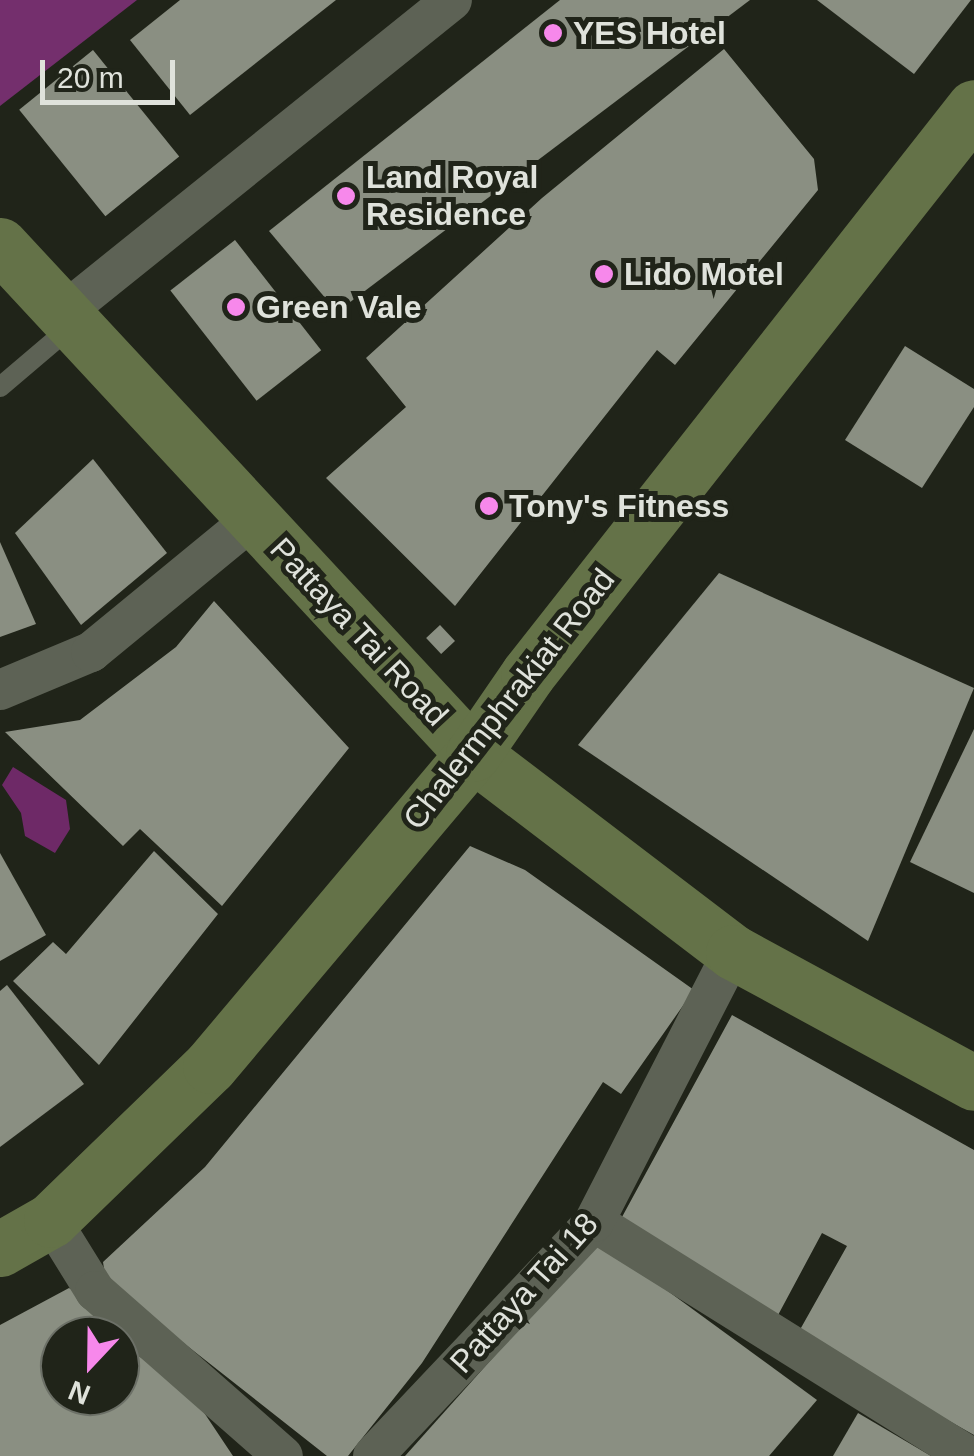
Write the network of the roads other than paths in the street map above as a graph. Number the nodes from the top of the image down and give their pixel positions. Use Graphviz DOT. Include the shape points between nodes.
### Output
graph roads {
  1 [pos="452,0"];
  2 [pos="974,107"];
  3 [pos="0,245"];
  4 [pos="69,319"];
  5 [pos="0,386"];
  6 [pos="254,518"];
  7 [pos="0,690"];
  8 [pos="473,754"];
  9 [pos="733,952"];
  10 [pos="974,1083"];
  11 [pos="50,1220"];
  12 [pos="594,1222"];
  13 [pos="0,1249"];
  14 [pos="284,1456"];
  15 [pos="372,1456"];
  16 [pos="969,1456"];
  1 -- 4 [label="street"];
  2 -- 8 [label="main road, Chalermphrakiat Road" via="528,674"];
  3 -- 4 [label="main road, Pattaya Tai Road"];
  4 -- 5 [label="lane"];
  4 -- 6 [label="main road, Pattaya Tai Road"];
  6 -- 7 [label="street" via="90,652"];
  6 -- 8 [label="main road, Pattaya Tai Road"];
  8 -- 9 [label="main road, Pattaya Tai Road"];
  8 -- 11 [label="main road, Chalermphrakiat Road" via="210,1066"];
  9 -- 10 [label="main road, Pattaya Tai Road"];
  9 -- 12 [label="street, Pattaya Tai 18"];
  11 -- 13 [label="main road, Chalermphrakiat Road"];
  11 -- 14 [label="street" via="95,1291"];
  12 -- 15 [label="street, Pattaya Tai 18"];
  12 -- 16 [label="street"];
}
